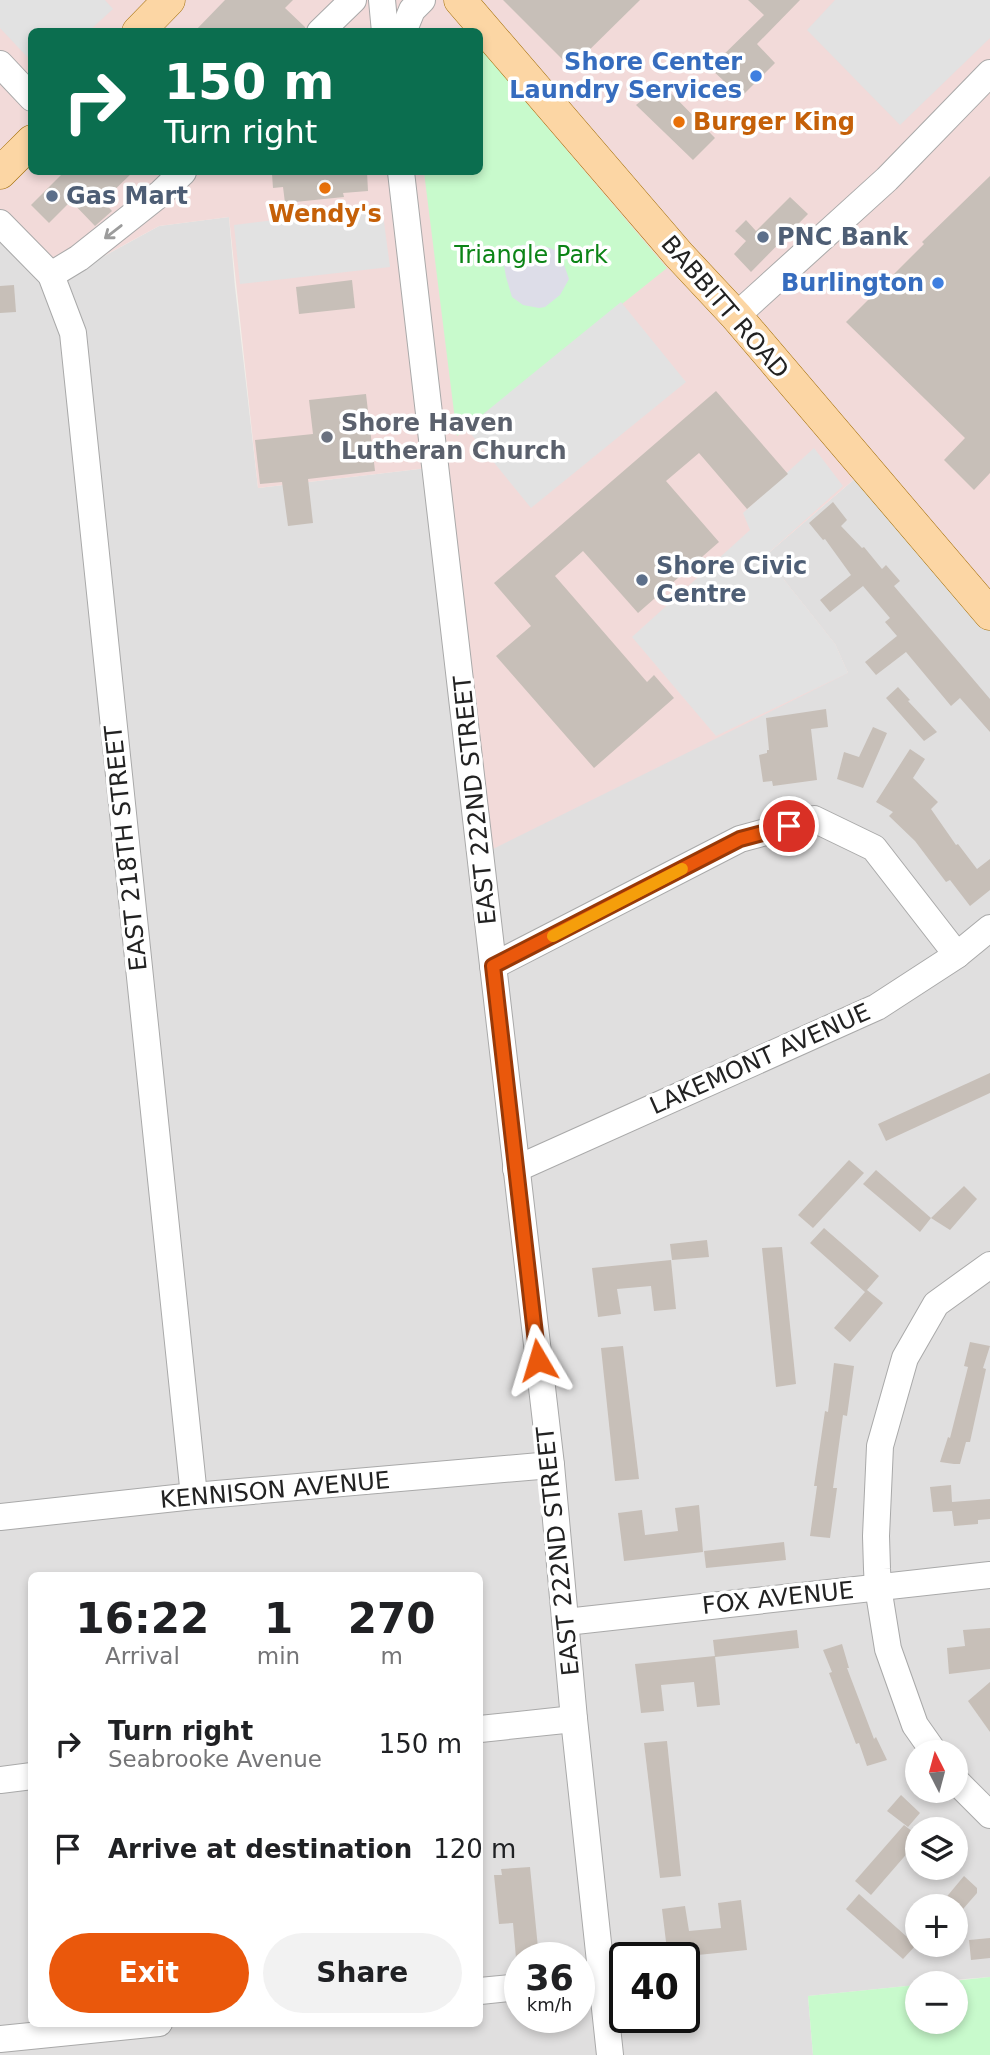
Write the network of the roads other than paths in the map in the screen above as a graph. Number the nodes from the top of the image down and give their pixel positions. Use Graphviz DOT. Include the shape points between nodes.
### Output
graph roads {
  1 [pos="169,0"];
  2 [pos="353,0"];
  3 [pos="382,0"];
  4 [pos="422,0"];
  5 [pos="460,0"];
  6 [pos="142,28"];
  7 [pos="324,28"];
  8 [pos="385,28"];
  9 [pos="405,28"];
  10 [pos="0,65"];
  11 [pos="990,73"];
  12 [pos="28,94"];
  13 [pos="28,145"];
  14 [pos="0,173"];
  15 [pos="180,175"];
  16 [pos="401,175"];
  17 [pos="0,223"];
  18 [pos="51,275"];
  19 [pos="736,316"];
  20 [pos="990,614"];
  21 [pos="990,928"];
  22 [pos="957,955"];
  23 [pos="493,966"];
  24 [pos="516,1169"];
  25 [pos="990,1265"];
  26 [pos="551,1465"];
  27 [pos="194,1496"];
  28 [pos="0,1517"];
  29 [pos="990,1575"];
  30 [pos="878,1587"];
  31 [pos="566,1622"];
  32 [pos="574,1719"];
  33 [pos="483,1729"];
  34 [pos="926,1740"];
  35 [pos="28,1776"];
  36 [pos="0,1780"];
  37 [pos="968,1793"];
  38 [pos="990,1815"];
  39 [pos="588,1942"];
  40 [pos="504,1989"];
  41 [pos="483,1991"];
  42 [pos="595,1999"];
  43 [pos="119,2027"];
  44 [pos="0,2039"];
  45 [pos="610,2055"];
  1 -- 6 [label="main road"];
  2 -- 7 [label="street"];
  3 -- 8 [label="street"];
  4 -- 9 [label="street"];
  5 -- 19 [label="main road, BABBITT ROAD"];
  10 -- 12 [label="street"];
  11 -- 19 [label="street" via="887,179"];
  13 -- 14 [label="main road"];
  15 -- 18 [label="street, one-way" via="79,258"];
  16 -- 23 [label="street, EAST 222ND STREET"];
  17 -- 18 [label="street, EAST 218TH STREET"];
  18 -- 27 [label="street, EAST 218TH STREET" via="73,334"];
  19 -- 20 [label="main road, BABBITT ROAD"];
  21 -- 22 [label="street, LAKEMONT AVENUE"];
  22 -- 23 [label="street" via="874,848 814,819 740,839"];
  22 -- 24 [label="street, LAKEMONT AVENUE" via="877,1007"];
  23 -- 24 [label="street, EAST 222ND STREET"];
  24 -- 26 [label="street, EAST 222ND STREET"];
  25 -- 30 [label="street" via="936,1304 905,1358 880,1446"];
  26 -- 27 [label="street, KENNISON AVENUE"];
  26 -- 31 [label="street, EAST 222ND STREET"];
  27 -- 28 [label="street, KENNISON AVENUE"];
  29 -- 30 [label="street, FOX AVENUE"];
  30 -- 31 [label="street, FOX AVENUE"];
  30 -- 34 [label="street" via="888,1649 915,1725"];
  31 -- 32 [label="street, EAST 222ND STREET"];
  32 -- 33 [label="street"];
  32 -- 39 [label="street, EAST 222ND STREET"];
  35 -- 36 [label="street"];
  37 -- 38 [label="street"];
  40 -- 41 [label="street"];
  42 -- 45 [label="street, EAST 222ND STREET"];
  43 -- 44 [label="street"];
}
